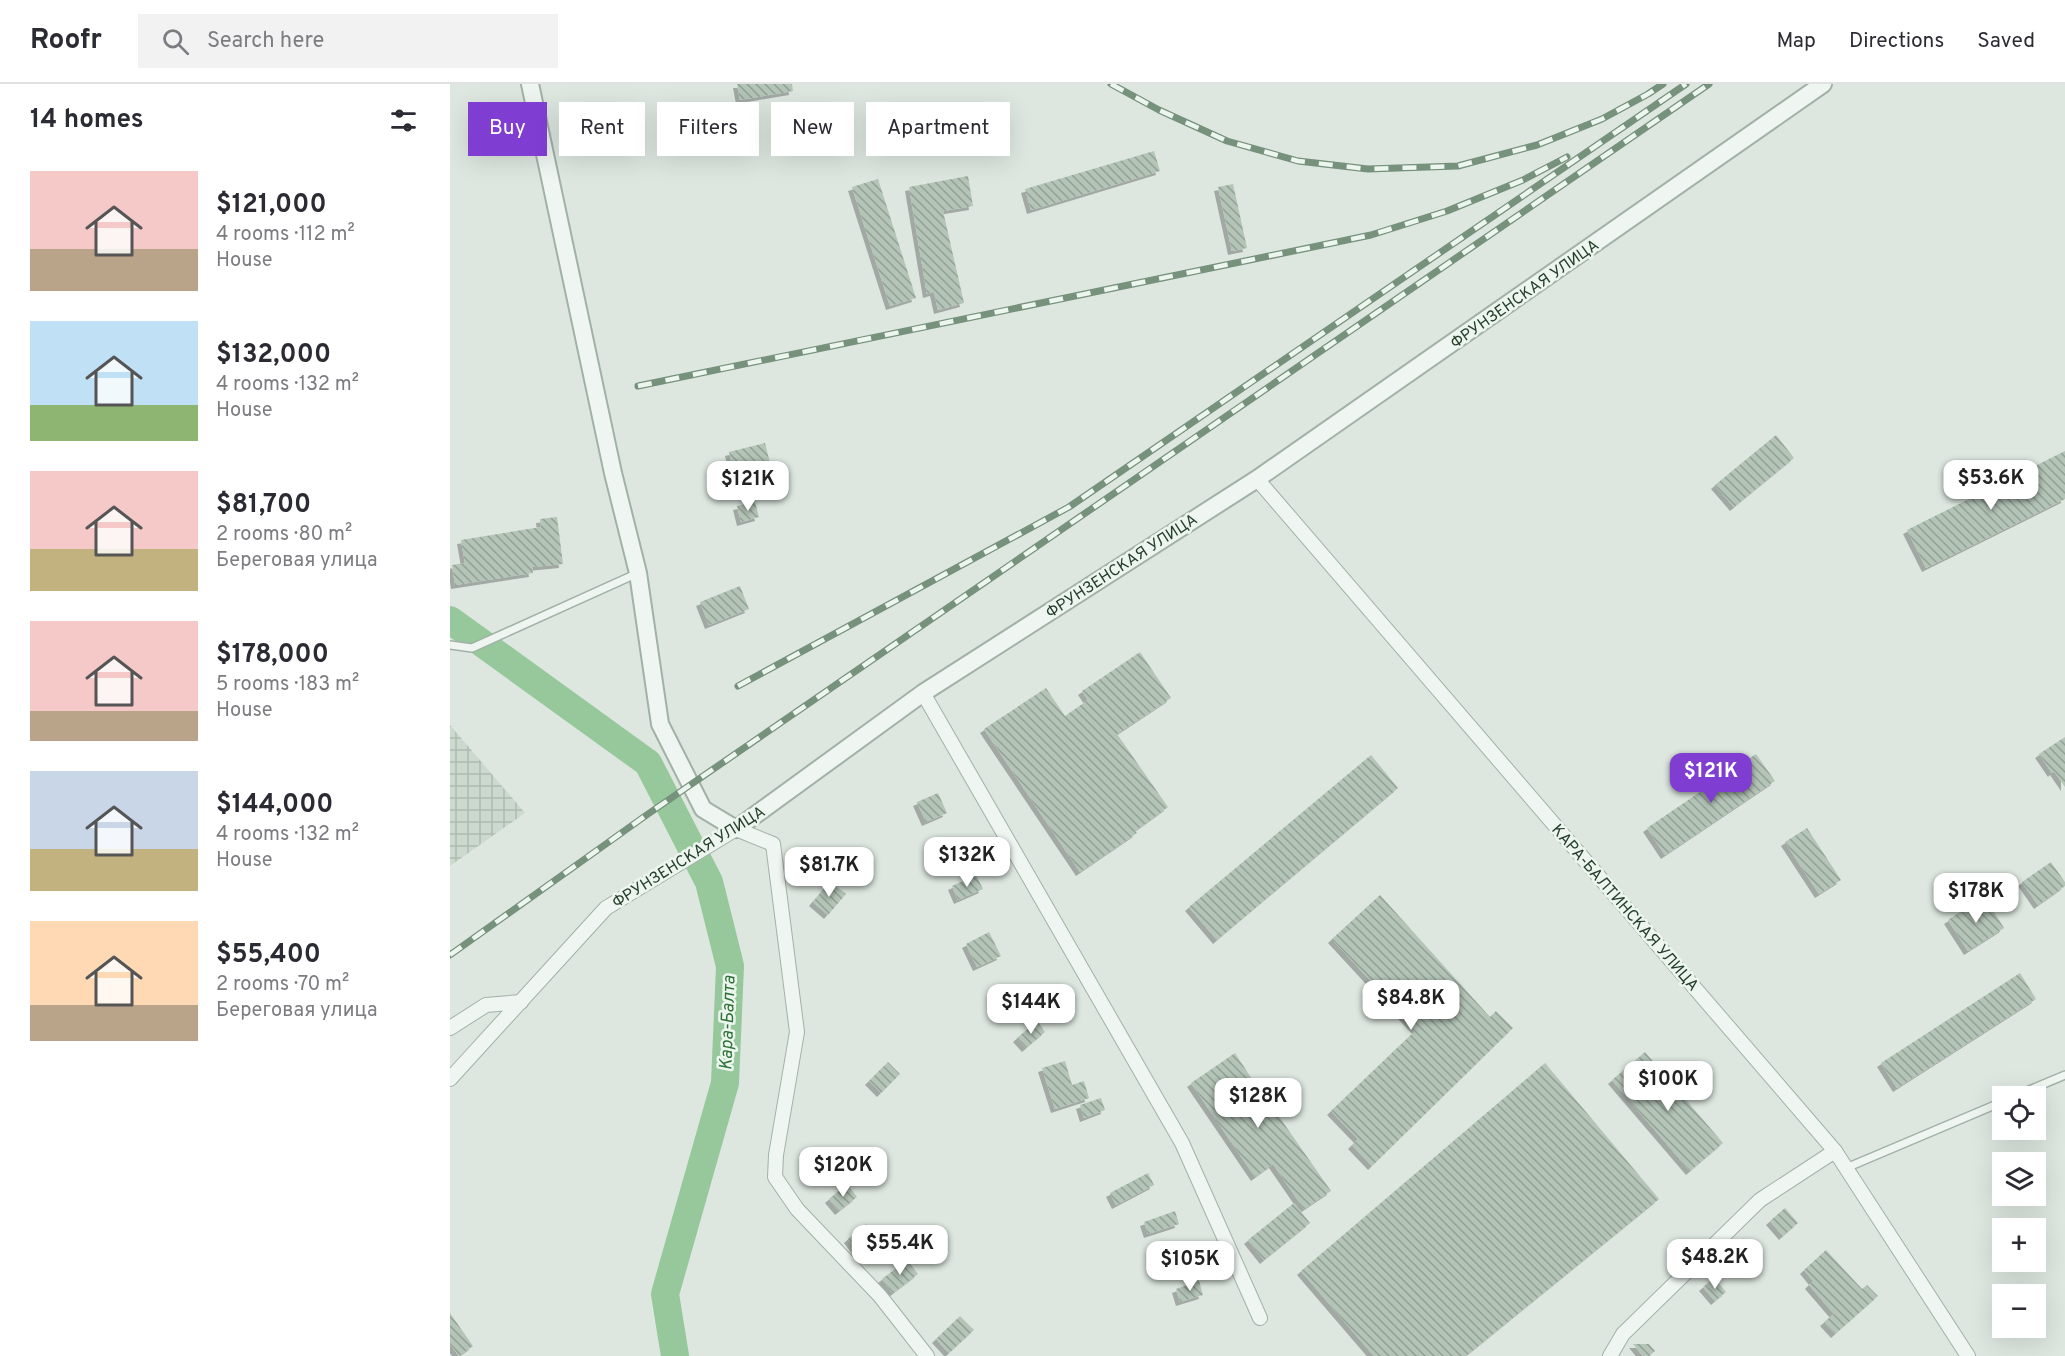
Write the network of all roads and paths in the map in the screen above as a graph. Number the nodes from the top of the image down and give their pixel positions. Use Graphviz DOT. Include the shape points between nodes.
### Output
graph roads {
  1 [pos="530,84"];
  2 [pos="1823,84"];
  3 [pos="1257,479"];
  4 [pos="638,573"];
  5 [pos="450,645"];
  6 [pos="923,693"];
  7 [pos="736,829"];
  8 [pos="521,1002"];
  9 [pos="450,1028"];
  10 [pos="2065,1075"];
  11 [pos="450,1079"];
  12 [pos="2039,1086"];
  13 [pos="1992,1106"];
  14 [pos="1835,1151"];
  15 [pos="1846,1168"];
  16 [pos="1260,1318"];
  17 [pos="927,1356"];
  18 [pos="1610,1356"];
  19 [pos="1968,1356"];
  1 -- 4 [label="street"];
  2 -- 3 [label="street, ФРУНЗЕНСКАЯ УЛИЦА"];
  3 -- 6 [label="street, ФРУНЗЕНСКАЯ УЛИЦА"];
  3 -- 14 [label="street, КАРА-БАЛТИНСКАЯ УЛИЦА"];
  4 -- 5 [label="lane" via="472,648"];
  4 -- 7 [label="street" via="660,724 703,809"];
  6 -- 7 [label="street, ФРУНЗЕНСКАЯ УЛИЦА"];
  6 -- 16 [label="street" via="1182,1143"];
  7 -- 8 [label="street, ФРУНЗЕНСКАЯ УЛИЦА" via="606,908"];
  7 -- 17 [label="street" via="773,844 798,1032 775,1177 797,1209 880,1296"];
  8 -- 9 [label="street" via="486,1005"];
  8 -- 11 [label="street, ФРУНЗЕНСКАЯ УЛИЦА"];
  10 -- 12 [label="lane"];
  13 -- 15 [label="lane"];
  14 -- 15 [label="street, КАРА-БАЛТИНСКАЯ УЛИЦА"];
  14 -- 18 [label="street" via="1760,1200 1623,1334"];
  15 -- 19 [label="street, КАРА-БАЛТИНСКАЯ УЛИЦА"];
}
